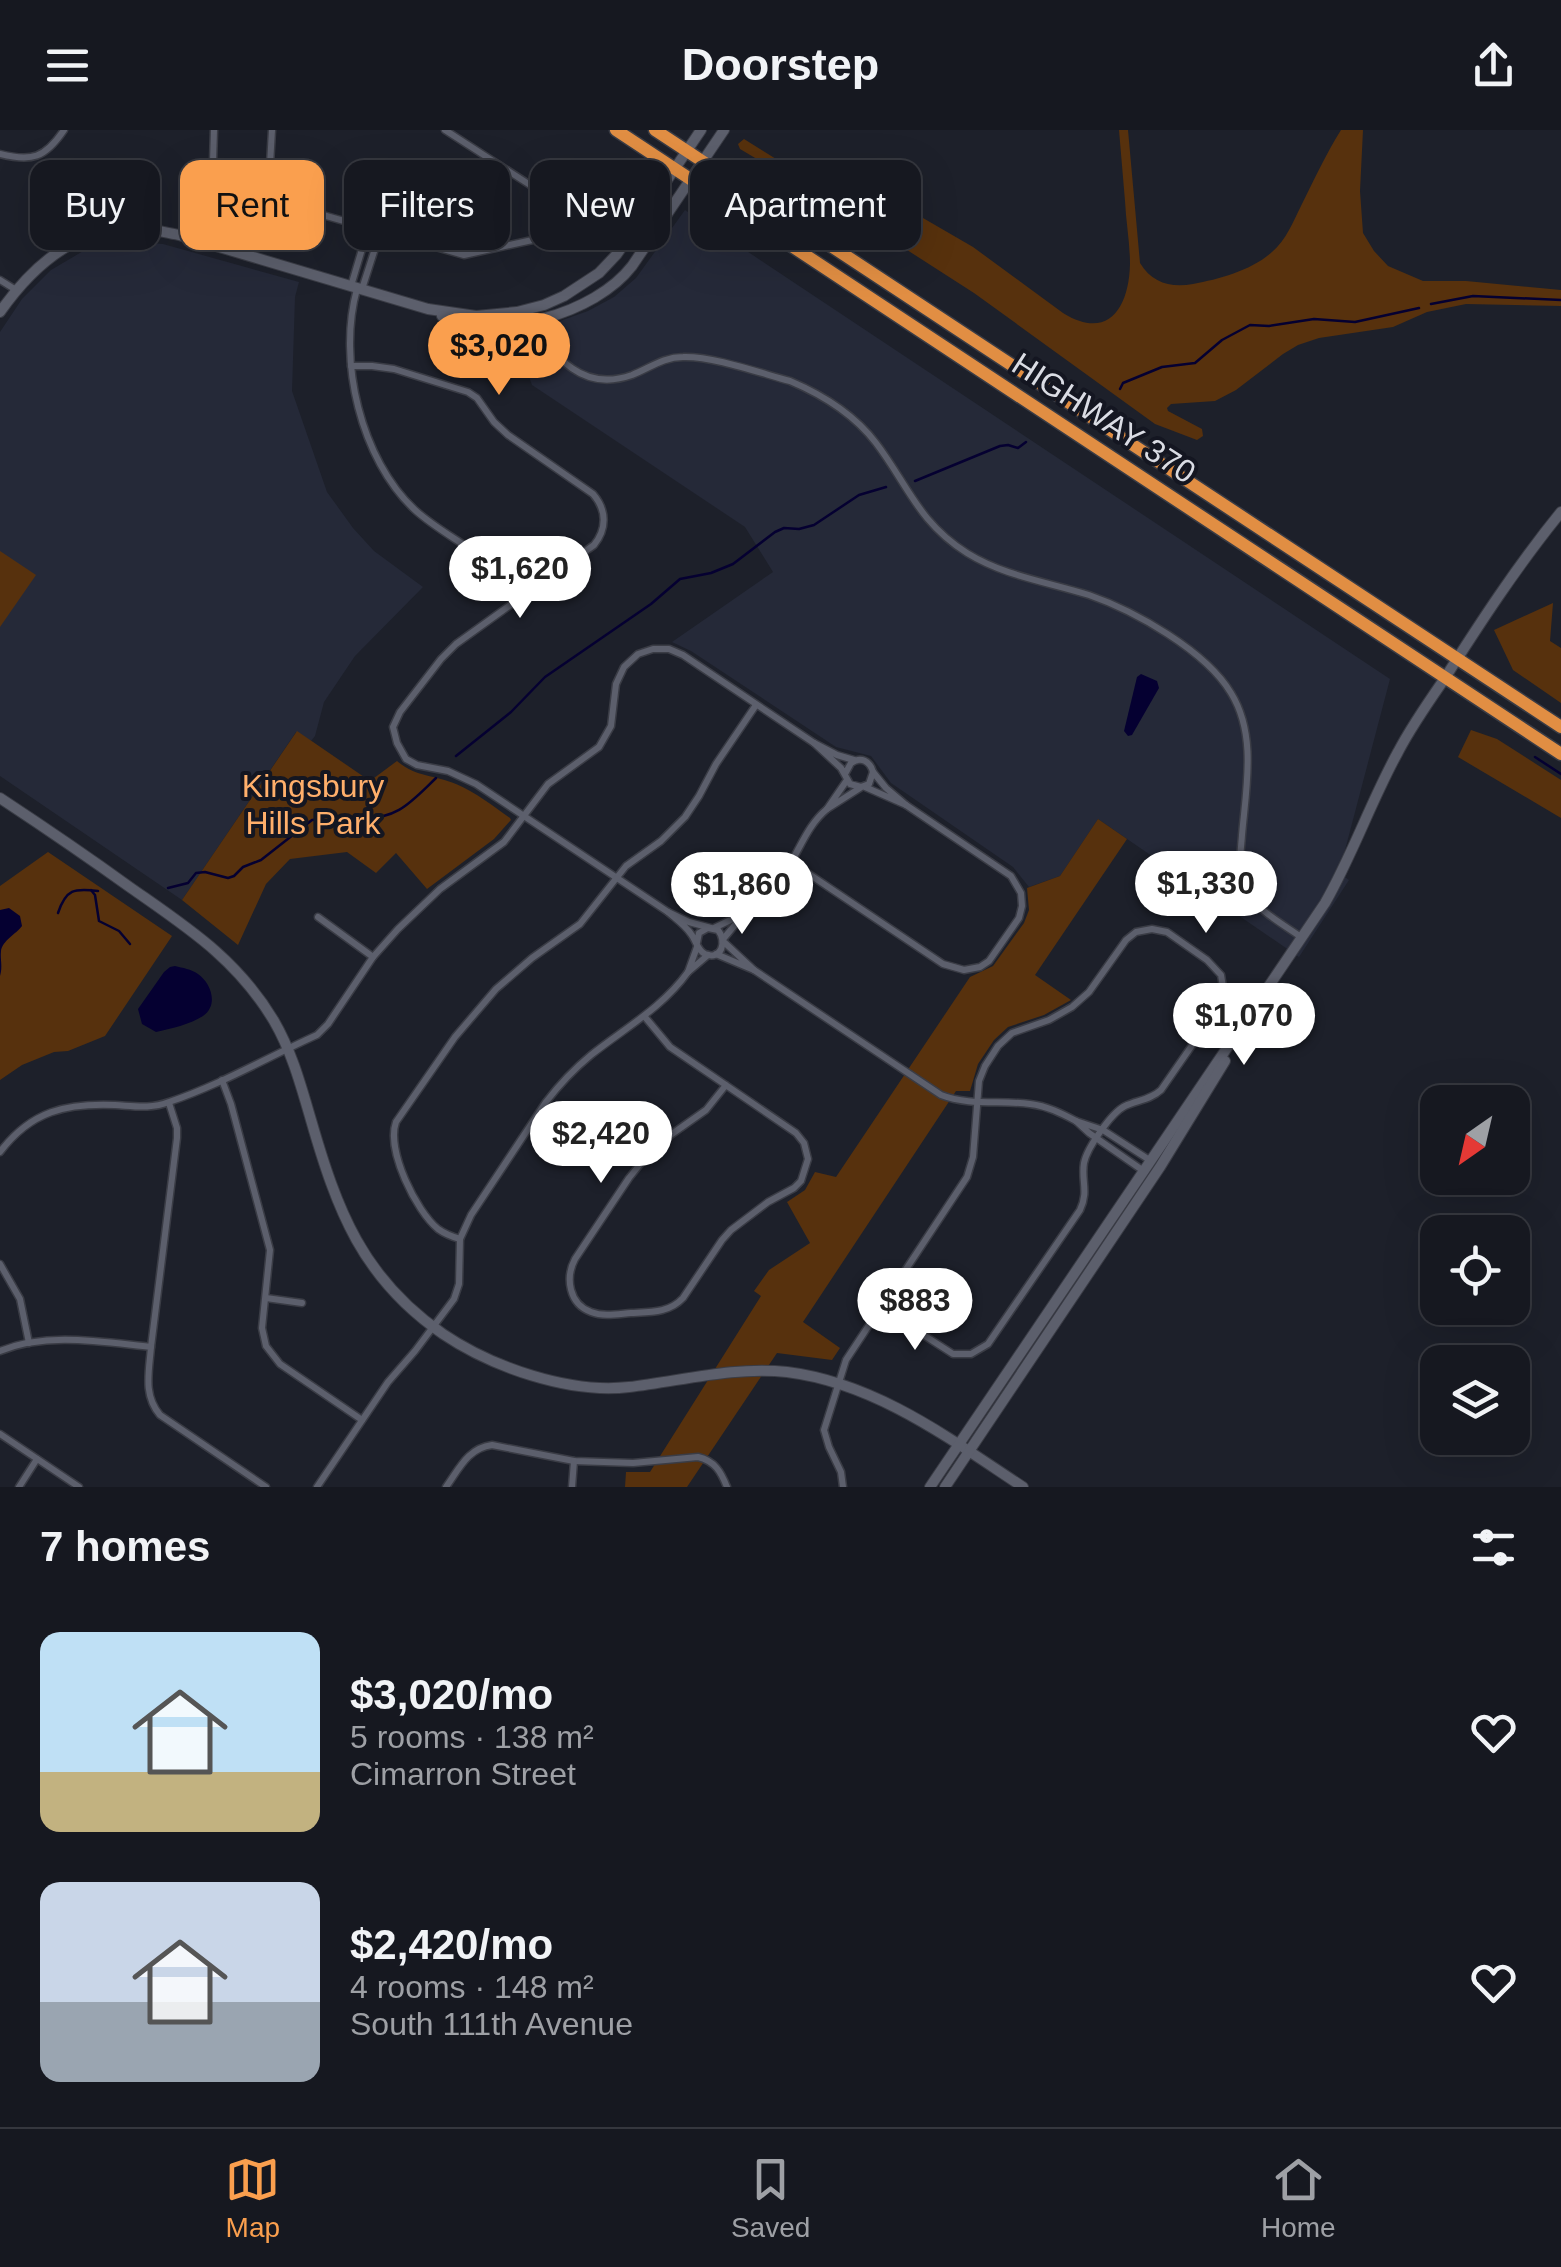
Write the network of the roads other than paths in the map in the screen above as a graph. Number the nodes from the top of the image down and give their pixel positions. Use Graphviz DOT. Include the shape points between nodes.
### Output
graph roads {
  1 [pos="64,130"];
  2 [pos="214,130"];
  3 [pos="272,130"];
  4 [pos="445,130"];
  5 [pos="616,130"];
  6 [pos="656,130"];
  7 [pos="701,130"];
  8 [pos="724,130"];
  9 [pos="687,151"];
  10 [pos="0,154"];
  11 [pos="213,160"];
  12 [pos="270,160"];
  13 [pos="491,160"];
  14 [pos="699,160"];
  15 [pos="703,160"];
  16 [pos="675,170"];
  17 [pos="510,172"];
  18 [pos="690,180"];
  19 [pos="180,237"];
  20 [pos="510,246"];
  21 [pos="229,250"];
  22 [pos="364,250"];
  23 [pos="373,250"];
  24 [pos="445,250"];
  25 [pos="488,250"];
  26 [pos="798,250"];
  27 [pos="836,250"];
  28 [pos="0,280"];
  29 [pos="356,289"];
  30 [pos="16,290"];
  31 [pos="533,308"];
  32 [pos="428,309"];
  33 [pos="0,312"];
  34 [pos="536,321"];
  35 [pos="352,366"];
  36 [pos="1561,512"];
  37 [pos="520,598"];
  38 [pos="1456,658"];
  39 [pos="1446,676"];
  40 [pos="756,705"];
  41 [pos="1561,727"];
  42 [pos="814,744"];
  43 [pos="1561,754"];
  44 [pos="854,760"];
  45 [pos="874,772"];
  46 [pos="846,777"];
  47 [pos="863,787"];
  48 [pos="0,798"];
  49 [pos="906,805"];
  50 [pos="828,809"];
  51 [pos="524,816"];
  52 [pos="791,862"];
  53 [pos="617,878"];
  54 [pos="668,912"];
  55 [pos="745,914"];
  56 [pos="318,917"];
  57 [pos="713,928"];
  58 [pos="1302,937"];
  59 [pos="724,940"];
  60 [pos="697,945"];
  61 [pos="712,954"];
  62 [pos="373,957"];
  63 [pos="754,970"];
  64 [pos="688,972"];
  65 [pos="644,1016"];
  66 [pos="288,1049"];
  67 [pos="222,1080"];
  68 [pos="726,1086"];
  69 [pos="169,1102"];
  70 [pos="978,1102"];
  71 [pos="1076,1121"];
  72 [pos="1103,1130"];
  73 [pos="1097,1139"];
  74 [pos="0,1152"];
  75 [pos="1152,1169"];
  76 [pos="460,1239"];
  77 [pos="0,1264"];
  78 [pos="266,1298"];
  79 [pos="302,1303"];
  80 [pos="880,1307"];
  81 [pos="434,1327"];
  82 [pos="30,1342"];
  83 [pos="151,1347"];
  84 [pos="0,1351"];
  85 [pos="840,1382"];
  86 [pos="362,1420"];
  87 [pos="0,1434"];
  88 [pos="964,1448"];
  89 [pos="37,1458"];
  90 [pos="574,1461"];
  91 [pos="19,1487"];
  92 [pos="79,1487"];
  93 [pos="266,1487"];
  94 [pos="316,1487"];
  95 [pos="446,1487"];
  96 [pos="572,1487"];
  97 [pos="727,1487"];
  98 [pos="842,1487"];
  99 [pos="930,1487"];
  100 [pos="945,1487"];
  101 [pos="1023,1487"];
  1 -- 10 [label="street" via="36,157"];
  2 -- 11 [label="street"];
  3 -- 12 [label="street"];
  4 -- 13 [label="street"];
  5 -- 16 [label="highway, HIGHWAY 370"];
  6 -- 9 [label="highway, HIGHWAY 370"];
  7 -- 9 [label="street"];
  8 -- 15 [label="street"];
  9 -- 14 [label="highway, HIGHWAY 370"];
  9 -- 16 [label="street"];
  16 -- 18 [label="highway, HIGHWAY 370"];
  16 -- 31 [label="street" via="599,273"];
  17 -- 20 [label="street" via="566,212 554,230"];
  18 -- 34 [label="street" via="623,278"];
  19 -- 30 [label="street" via="139,228 80,239 57,250"];
  21 -- 29 [label="street"];
  22 -- 29 [label="street"];
  23 -- 29 [label="street"];
  24 -- 25 [label="street"];
  26 -- 39 [label="highway, HIGHWAY 370"];
  27 -- 38 [label="highway, HIGHWAY 370"];
  28 -- 30 [label="street"];
  29 -- 32 [label="street"];
  29 -- 35 [label="street"];
  30 -- 33 [label="street"];
  31 -- 32 [label="street" via="476,316"];
  31 -- 34 [label="street"];
  32 -- 34 [label="street" via="475,326"];
  34 -- 58 [label="street" via="555,354 585,375 623,377 688,356 806,388 861,426 924,516 962,550 1108,603 1198,655 1232,695 1246,728 1244,887"];
  35 -- 37 [label="street" via="368,436 395,488 422,516 492,565"];
  35 -- 37 [label="street" via="394,369 471,394 508,435 598,499 603,528 594,545"];
  36 -- 38 [label="street"];
  37 -- 51 [label="street" via="440,660 394,727 406,759 462,776"];
  38 -- 39 [label="street"];
  38 -- 41 [label="highway, HIGHWAY 370"];
  39 -- 43 [label="highway, HIGHWAY 370"];
  39 -- 58 [label="street" via="1399,750 1339,878"];
  40 -- 42 [label="street"];
  40 -- 51 [label="street" via="676,652 638,654 618,678 603,742 548,784"];
  40 -- 53 [label="street" via="685,817"];
  42 -- 44 [label="street"];
  42 -- 46 [label="street"];
  44 -- 45 [label="street"];
  44 -- 46 [label="street"];
  45 -- 47 [label="street"];
  45 -- 49 [label="street"];
  46 -- 47 [label="street"];
  46 -- 50 [label="street"];
  47 -- 49 [label="street"];
  47 -- 50 [label="street"];
  48 -- 66 [label="street" via="205,941 254,992"];
  49 -- 52 [label="street" via="1016,880 1022,911 980,967 950,968"];
  50 -- 52 [label="street"];
  51 -- 53 [label="street"];
  51 -- 62 [label="street" via="504,842 440,889"];
  52 -- 55 [label="street"];
  53 -- 54 [label="street"];
  53 -- 76 [label="street" via="580,924 484,1002 395,1125 394,1149 414,1196 436,1226"];
  54 -- 57 [label="street"];
  54 -- 60 [label="street"];
  55 -- 57 [label="street"];
  55 -- 59 [label="street"];
  56 -- 62 [label="street"];
  57 -- 59 [label="street"];
  57 -- 60 [label="street" via="699,933"];
  58 -- 75 [label="street"];
  59 -- 61 [label="street"];
  59 -- 63 [label="street"];
  60 -- 61 [label="street"];
  60 -- 64 [label="street"];
  61 -- 63 [label="street"];
  61 -- 64 [label="street"];
  62 -- 66 [label="street" via="323,1029"];
  63 -- 70 [label="street" via="941,1096"];
  64 -- 65 [label="street"];
  65 -- 68 [label="street" via="670,1047"];
  65 -- 76 [label="street" via="558,1087"];
  66 -- 67 [label="street"];
  66 -- 81 [label="street" via="346,1225 381,1277"];
  67 -- 69 [label="street"];
  67 -- 78 [label="street" via="270,1250"];
  68 -- 68 [label="street" via="642,1160 575,1259 569,1284 584,1309 606,1315 675,1306 725,1236 803,1178 806,1146 796,1133"];
  69 -- 74 [label="street" via="69,1106 27,1124"];
  69 -- 83 [label="street" via="177,1138"];
  70 -- 71 [label="street" via="1031,1104"];
  70 -- 72 [label="street" via="982,1071 1003,1040 1078,1002 1126,940 1144,930 1167,932 1220,974 1218,1008 1161,1090 1122,1108"];
  70 -- 80 [label="street" via="967,1176"];
  71 -- 72 [label="street"];
  71 -- 73 [label="street"];
  72 -- 73 [label="street"];
  72 -- 75 [label="street"];
  73 -- 75 [label="street"];
  73 -- 80 [label="street" via="1084,1164 1080,1210 978,1352 953,1354"];
  75 -- 88 [label="street"];
  76 -- 81 [label="street" via="457,1292"];
  77 -- 82 [label="street" via="20,1299"];
  78 -- 79 [label="street"];
  78 -- 86 [label="street" via="262,1332 271,1354"];
  80 -- 85 [label="street" via="846,1360"];
  81 -- 85 [label="street" via="506,1367 564,1383 624,1388 745,1371"];
  81 -- 86 [label="street"];
  82 -- 83 [label="street"];
  82 -- 84 [label="street"];
  83 -- 93 [label="street" via="152,1406"];
  85 -- 88 [label="street"];
  85 -- 98 [label="street" via="824,1430"];
  86 -- 94 [label="street"];
  87 -- 89 [label="street"];
  88 -- 99 [label="street"];
  88 -- 100 [label="street"];
  88 -- 101 [label="street"];
  89 -- 91 [label="street"];
  89 -- 92 [label="street"];
  90 -- 95 [label="street" via="482,1446"];
  90 -- 96 [label="street"];
  90 -- 97 [label="street" via="698,1457 717,1466"];
}
